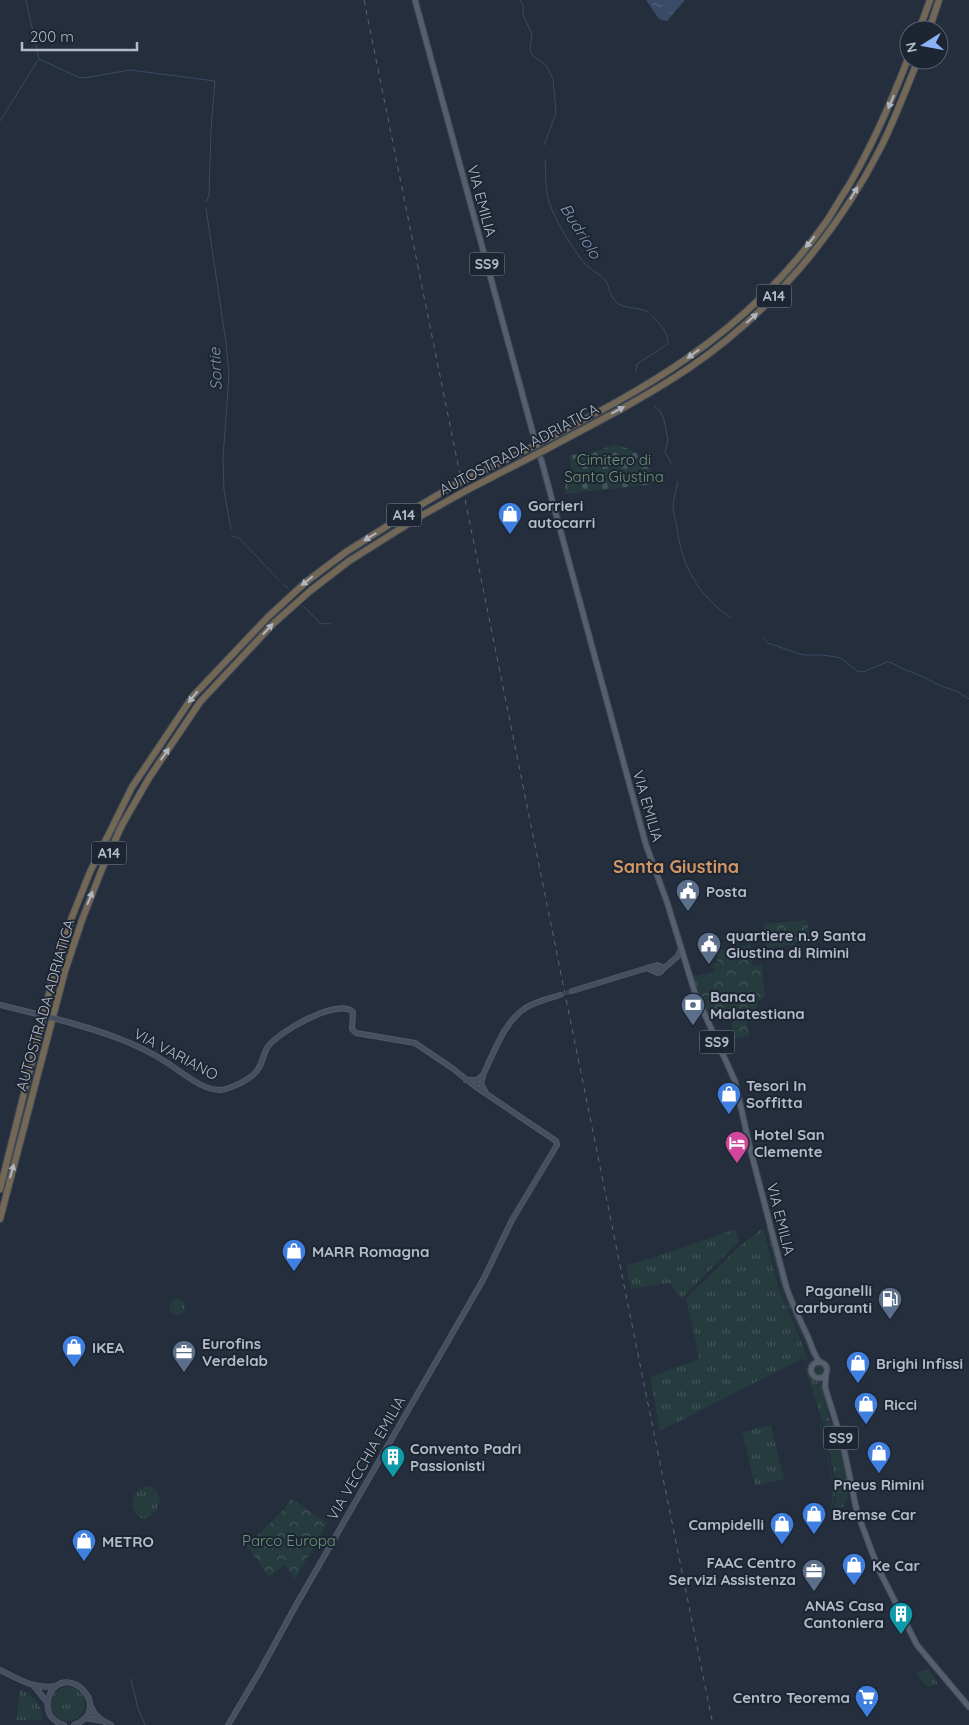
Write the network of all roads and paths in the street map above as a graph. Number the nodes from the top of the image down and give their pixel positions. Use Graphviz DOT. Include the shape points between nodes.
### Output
graph roads {
  1 [pos="415,0"];
  2 [pos="930,0"];
  3 [pos="939,0"];
  4 [pos="923,20"];
  5 [pos="932,20"];
  6 [pos="904,70"];
  7 [pos="914,70"];
  8 [pos="534,437"];
  9 [pos="540,459"];
  10 [pos="681,948"];
  11 [pos="572,991"];
  12 [pos="560,995"];
  13 [pos="0,1005"];
  14 [pos="482,1075"];
  15 [pos="466,1080"];
  16 [pos="477,1080"];
  17 [pos="481,1084"];
  18 [pos="476,1088"];
  19 [pos="486,1095"];
  20 [pos="557,1144"];
  21 [pos="0,1189"];
  22 [pos="0,1219"];
  23 [pos="813,1352"];
  24 [pos="819,1361"];
  25 [pos="812,1365"];
  26 [pos="826,1374"];
  27 [pos="816,1377"];
  28 [pos="825,1387"];
  29 [pos="0,1670"];
  30 [pos="34,1686"];
  31 [pos="58,1686"];
  32 [pos="47,1702"];
  33 [pos="90,1704"];
  34 [pos="969,1708"];
  35 [pos="85,1718"];
  36 [pos="103,1721"];
  37 [pos="64,1725"];
  38 [pos="74,1725"];
  39 [pos="111,1725"];
  40 [pos="228,1725"];
  1 -- 8 [label="main road, VIA EMILIA / SS9"];
  2 -- 4 [label="highway"];
  3 -- 5 [label="highway"];
  6 -- 21 [label="highway, AUTOSTRADA ADRIATICA / A14, one-way, bridge" via="865,158 826,221 787,270 752,306 691,356 624,398 456,484 353,547 306,582 268,617 193,696 132,787 90,872 72,917 55,970"];
  22 -- 7 [label="highway, AUTOSTRADA ADRIATICA / A14, one-way, bridge" via="65,971 82,920 122,825 200,702 273,624 356,556 458,495 635,402 689,368 753,318 838,220 881,147"];
  9 -- 10 [label="main road, VIA EMILIA / SS9" via="646,845"];
  10 -- 11 [label="street" via="678,956 658,968 645,968"];
  10 -- 23 [label="main road, VIA EMILIA / SS9" via="695,993 732,1072 786,1286"];
  12 -- 14 [label="street" via="534,1004 518,1014 506,1027"];
  13 -- 15 [label="street, VIA VARIANO, bridge" via="107,1033 165,1061 214,1090 240,1083 253,1075 268,1048 307,1019 326,1011 349,1008 353,1012 352,1029 356,1033 415,1043"];
  14 -- 16 [label="street"];
  14 -- 17 [label="street"];
  15 -- 16 [label="street"];
  15 -- 18 [label="street, VIA VARIANO"];
  16 -- 18 [label="street"];
  17 -- 18 [label="street"];
  17 -- 19 [label="street"];
  18 -- 19 [label="street, VIA VARIANO"];
  19 -- 20 [label="street, VIA VARIANO"];
  20 -- 40 [label="street, VIA VECCHIA EMILIA" via="512,1220 483,1280"];
  23 -- 24 [label="main road, VIA EMILIA / SS9"];
  23 -- 25 [label="main road, VIA EMILIA / SS9"];
  24 -- 25 [label="main road"];
  24 -- 26 [label="main road, VIA EMILIA / SS9" via="826,1366"];
  25 -- 27 [label="main road, VIA EMILIA / SS9" via="812,1373"];
  26 -- 27 [label="main road"];
  26 -- 28 [label="main road, VIA EMILIA / SS9"];
  27 -- 28 [label="main road, VIA EMILIA / SS9"];
  28 -- 34 [label="main road, VIA EMILIA / SS9" via="843,1445 859,1518 878,1568 917,1645"];
  29 -- 30 [label="street"];
  30 -- 31 [label="street"];
  30 -- 32 [label="street"];
  31 -- 32 [label="street"];
  31 -- 33 [label="street" via="76,1684 86,1692"];
  32 -- 37 [label="street" via="50,1715"];
  33 -- 35 [label="street"];
  33 -- 36 [label="street"];
  35 -- 36 [label="street"];
  35 -- 38 [label="street"];
  36 -- 39 [label="street"];
}
